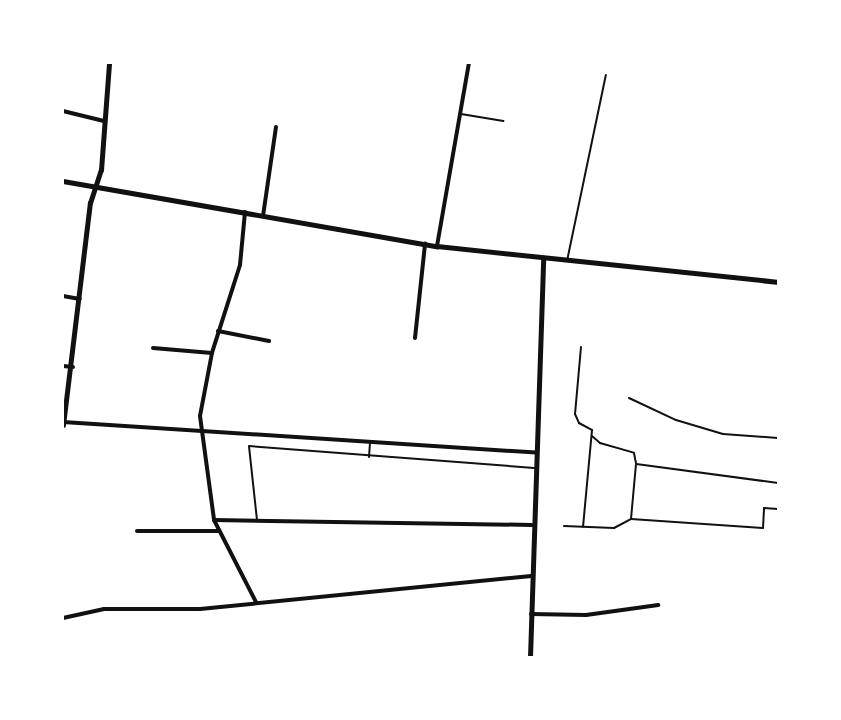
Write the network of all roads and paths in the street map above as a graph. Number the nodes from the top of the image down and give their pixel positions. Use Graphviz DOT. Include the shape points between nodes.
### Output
graph roads {
  1 [pos="109,63"];
  2 [pos="469,63"];
  3 [pos="606,75"];
  4 [pos="63,111"];
  5 [pos="460,114"];
  6 [pos="105,121"];
  7 [pos="503,121"];
  8 [pos="276,127"];
  9 [pos="63,182"];
  10 [pos="95,187"];
  11 [pos="245,212"];
  12 [pos="263,216"];
  13 [pos="425,244"];
  14 [pos="437,246"];
  15 [pos="543,258"];
  16 [pos="567,261"];
  17 [pos="778,282"];
  18 [pos="63,296"];
  19 [pos="80,299"];
  20 [pos="218,331"];
  21 [pos="415,338"];
  22 [pos="269,341"];
  23 [pos="581,347"];
  24 [pos="153,348"];
  25 [pos="212,353"];
  26 [pos="63,366"];
  27 [pos="73,367"];
  28 [pos="629,398"];
  29 [pos="63,424"];
  30 [pos="201,432"];
  31 [pos="592,436"];
  32 [pos="778,438"];
  33 [pos="370,443"];
  34 [pos="536,453"];
  35 [pos="369,457"];
  36 [pos="636,464"];
  37 [pos="535,468"];
  38 [pos="778,483"];
  39 [pos="778,509"];
  40 [pos="631,519"];
  41 [pos="214,520"];
  42 [pos="257,520"];
  43 [pos="531,525"];
  44 [pos="564,526"];
  45 [pos="583,527"];
  46 [pos="137,531"];
  47 [pos="218,531"];
  48 [pos="531,576"];
  49 [pos="257,602"];
  50 [pos="658,604"];
  51 [pos="530,614"];
  52 [pos="63,618"];
  53 [pos="530,657"];
  1 -- 6 [label="main road"];
  2 -- 5 [label="street"];
  3 -- 16 [label="lane"];
  4 -- 6 [label="street"];
  5 -- 7 [label="lane"];
  5 -- 14 [label="street"];
  6 -- 10 [label="main road"];
  8 -- 12 [label="street"];
  9 -- 10 [label="street"];
  10 -- 11 [label="street"];
  10 -- 19 [label="main road"];
  11 -- 12 [label="street"];
  11 -- 20 [label="street" via="241,258"];
  12 -- 13 [label="street"];
  13 -- 14 [label="street"];
  13 -- 21 [label="street"];
  14 -- 15 [label="street"];
  15 -- 16 [label="street"];
  15 -- 34 [label="street"];
  16 -- 17 [label="street"];
  18 -- 19 [label="street"];
  19 -- 27 [label="main road"];
  20 -- 22 [label="street"];
  20 -- 25 [label="street"];
  23 -- 31 [label="lane" via="575,414 579,423 592,430"];
  24 -- 25 [label="street"];
  25 -- 30 [label="street" via="201,394"];
  26 -- 27 [label="street"];
  27 -- 29 [label="main road"];
  28 -- 32 [label="lane" via="676,420 723,434"];
  29 -- 30 [label="street"];
  30 -- 33 [label="street"];
  30 -- 41 [label="street"];
  31 -- 36 [label="lane" via="600,443 634,453"];
  31 -- 45 [label="lane"];
  33 -- 34 [label="street"];
  33 -- 35 [label="lane"];
  34 -- 37 [label="street"];
  35 -- 37 [label="lane"];
  35 -- 42 [label="lane" via="249,446"];
  36 -- 38 [label="lane"];
  36 -- 40 [label="lane"];
  37 -- 43 [label="street"];
  39 -- 40 [label="lane" via="764,508 763,528"];
  40 -- 45 [label="lane" via="614,528"];
  41 -- 42 [label="street"];
  41 -- 47 [label="street"];
  42 -- 43 [label="street"];
  43 -- 48 [label="street"];
  44 -- 45 [label="lane"];
  46 -- 47 [label="street"];
  47 -- 49 [label="street"];
  48 -- 49 [label="street"];
  48 -- 51 [label="street"];
  49 -- 52 [label="street" via="200,609 105,609"];
  50 -- 51 [label="street" via="586,615"];
  51 -- 53 [label="street"];
}
